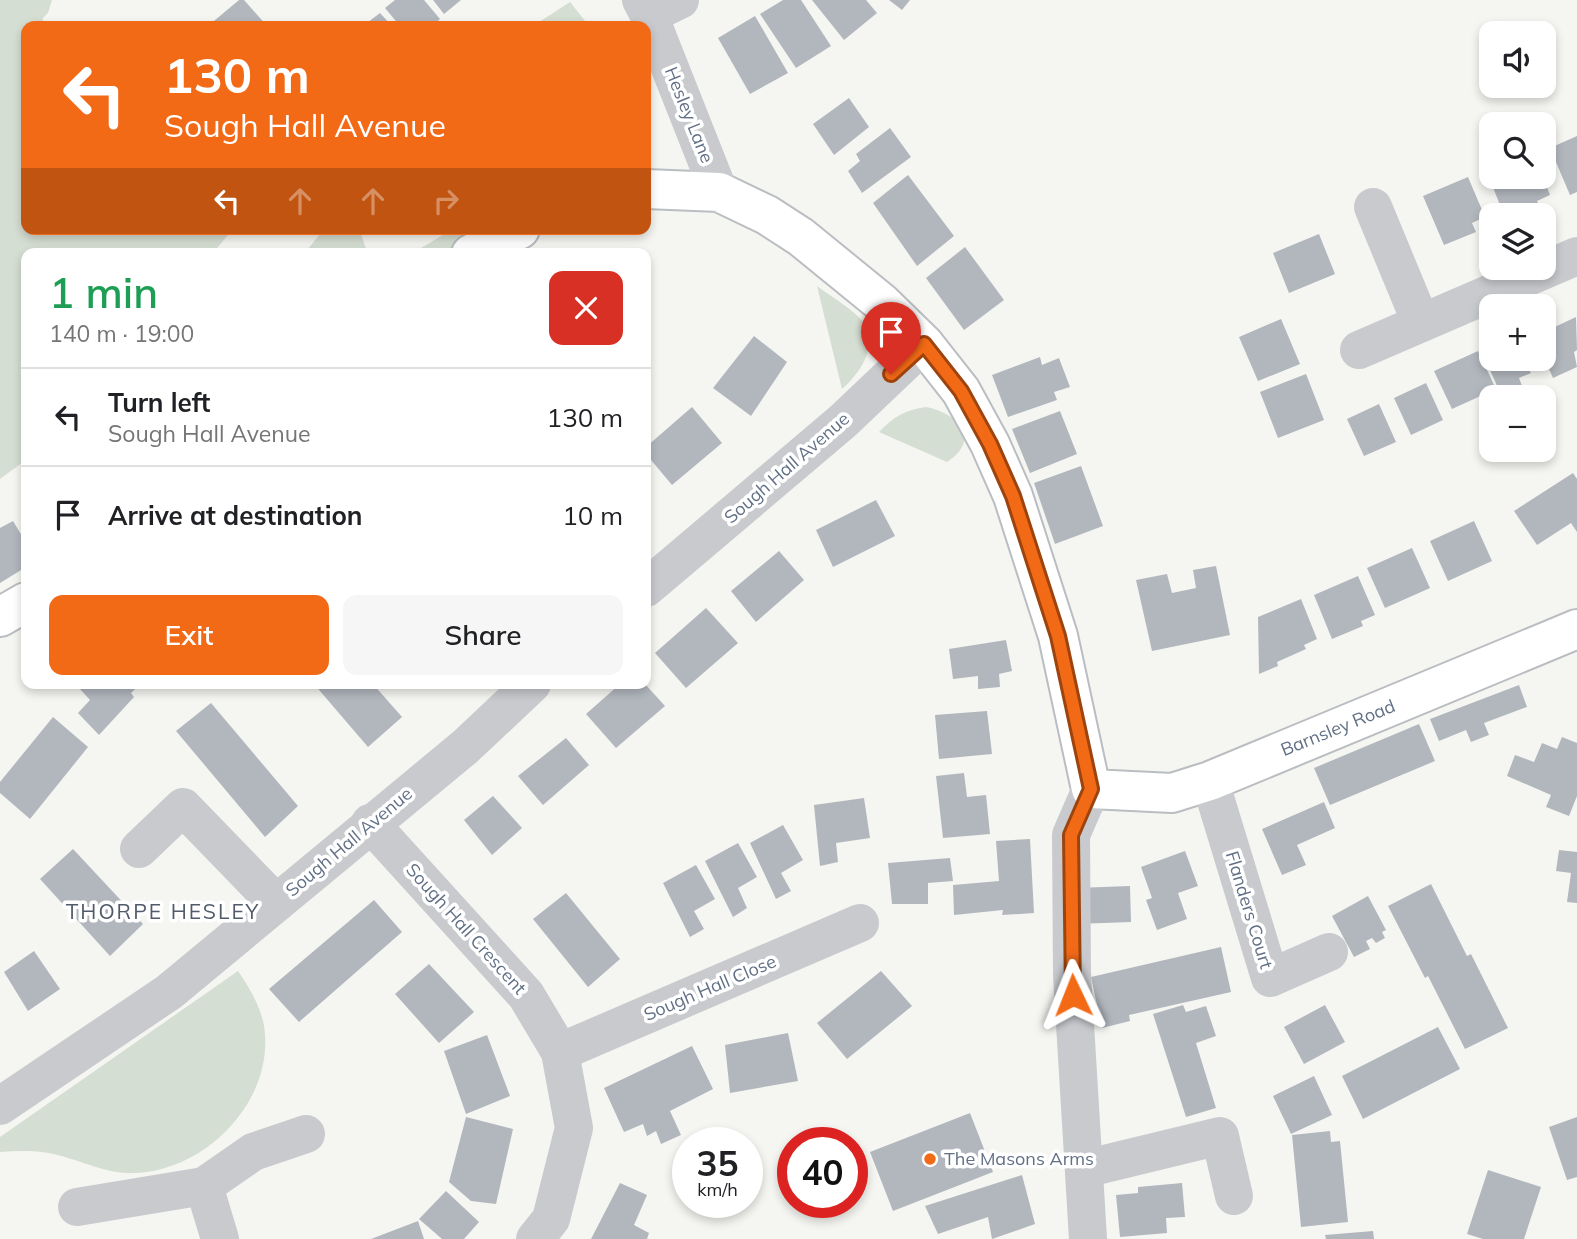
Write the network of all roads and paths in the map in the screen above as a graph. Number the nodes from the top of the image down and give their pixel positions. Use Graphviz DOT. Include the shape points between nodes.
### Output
graph roads {
  1 [pos="657,5"];
  2 [pos="651,189"];
  3 [pos="719,192"];
  4 [pos="1373,207"];
  5 [pos="508,235"];
  6 [pos="483,248"];
  7 [pos="1577,256"];
  8 [pos="1421,323"];
  9 [pos="924,344"];
  10 [pos="1359,350"];
  11 [pos="651,584"];
  12 [pos="21,605"];
  13 [pos="0,617"];
  14 [pos="1577,629"];
  15 [pos="519,689"];
  16 [pos="1210,781"];
  17 [pos="1091,789"];
  18 [pos="370,823"];
  19 [pos="139,849"];
  20 [pos="275,903"];
  21 [pos="860,923"];
  22 [pos="1329,951"];
  23 [pos="560,1052"];
  24 [pos="0,1106"];
  25 [pos="306,1134"];
  26 [pos="1084,1169"];
  27 [pos="204,1186"];
  28 [pos="1234,1196"];
  29 [pos="77,1207"];
  30 [pos="1082,1238"];
  31 [pos="220,1239"];
  32 [pos="535,1239"];
  1 -- 3 [label="street, Hesley Lane"];
  2 -- 3 [label="main road"];
  3 -- 9 [label="main road" via="801,237"];
  4 -- 8 [label="street"];
  5 -- 6 [label="main road"];
  7 -- 8 [label="street"];
  8 -- 10 [label="street"];
  9 -- 11 [label="street, Sough Hall Avenue" via="843,421"];
  9 -- 17 [label="main road" via="961,391 1013,496 1058,636"];
  12 -- 13 [label="main road"];
  14 -- 16 [label="main road, Barnsley Road"];
  15 -- 18 [label="street, Sough Hall Avenue" via="465,747"];
  16 -- 17 [label="main road, Barnsley Road" via="1172,793"];
  16 -- 22 [label="street, Flanders Court" via="1270,978"];
  17 -- 26 [label="street" via="1071,835 1072,974"];
  18 -- 20 [label="street, Sough Hall Avenue"];
  18 -- 23 [label="street, Sough Hall Crescent" via="526,995"];
  19 -- 20 [label="street" via="183,807"];
  20 -- 24 [label="street, Sough Hall Avenue" via="170,992"];
  21 -- 23 [label="street, Sough Hall Close"];
  23 -- 32 [label="street, Sough Hall Crescent" via="573,1128 551,1219"];
  25 -- 27 [label="street" via="253,1152"];
  26 -- 28 [label="street" via="1220,1136"];
  26 -- 30 [label="street"];
  27 -- 29 [label="street"];
  27 -- 31 [label="street"];
}
